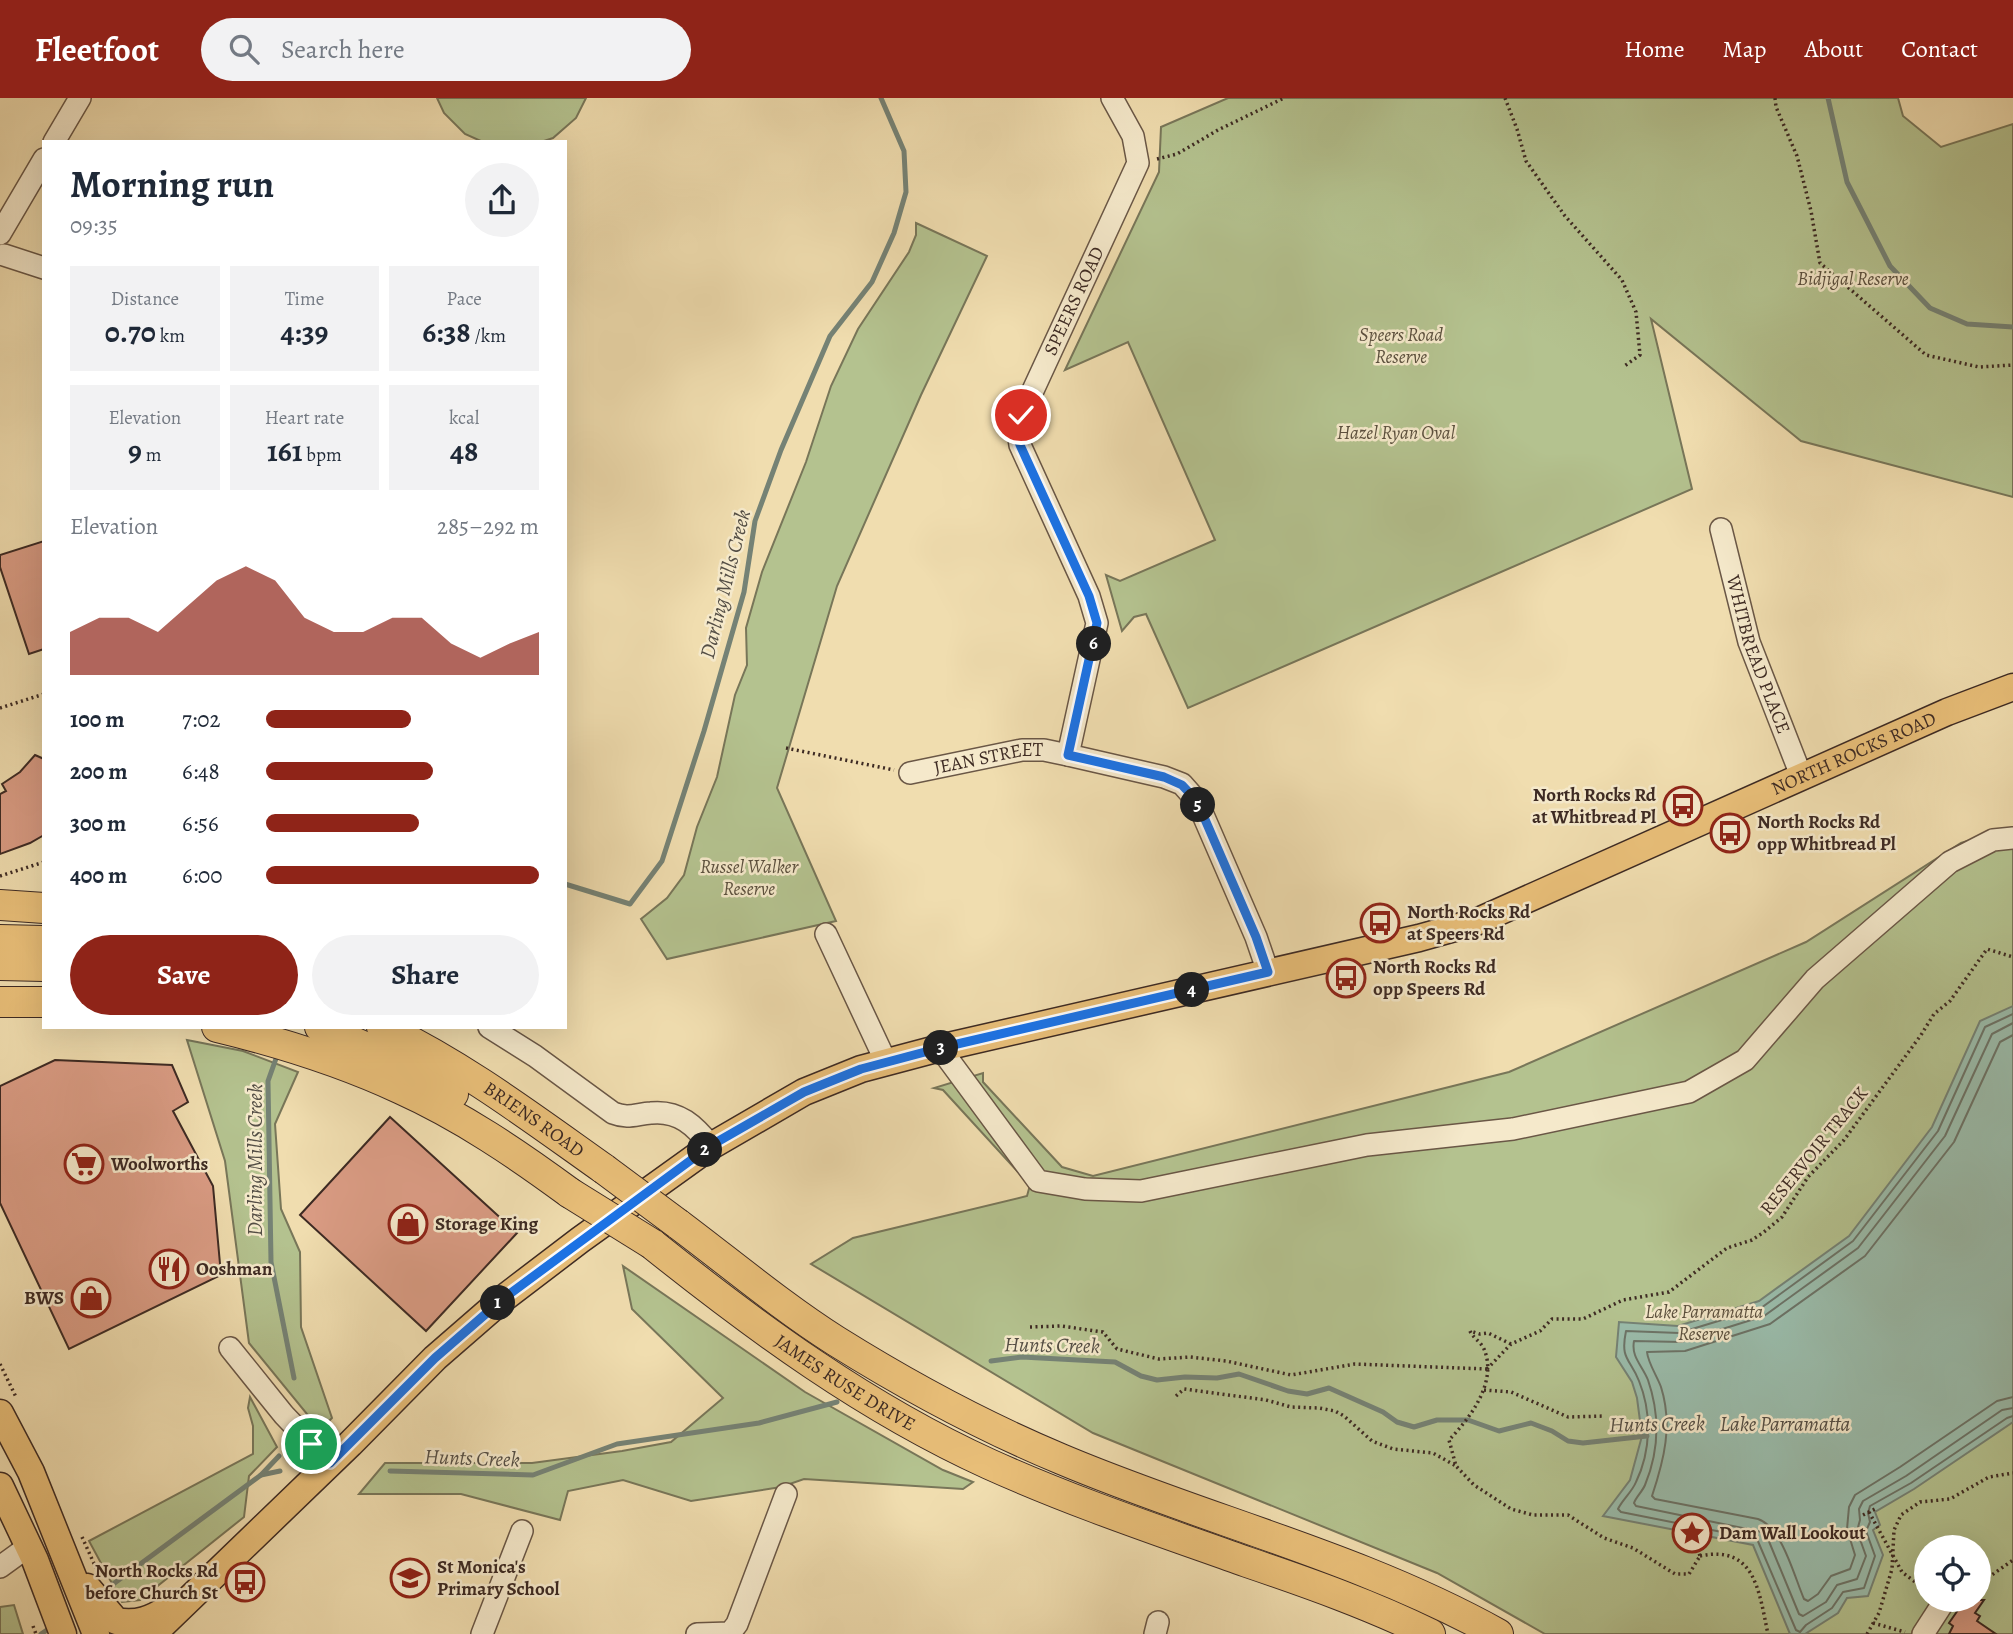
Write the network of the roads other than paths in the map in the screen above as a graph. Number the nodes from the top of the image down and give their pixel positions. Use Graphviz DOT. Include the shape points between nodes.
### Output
graph roads {
  1 [pos="80,98"];
  2 [pos="1112,98"];
  3 [pos="55,140"];
  4 [pos="42,163"];
  5 [pos="1,247"];
  6 [pos="42,267"];
  7 [pos="1721,529"];
  8 [pos="2013,687"];
  9 [pos="1068,755"];
  10 [pos="910,773"];
  11 [pos="1802,778"];
  12 [pos="2013,838"];
  13 [pos="0,905"];
  14 [pos="42,908"];
  15 [pos="825,934"];
  16 [pos="0,940"];
  17 [pos="42,941"];
  18 [pos="0,965"];
  19 [pos="42,966"];
  20 [pos="1268,972"];
  21 [pos="0,1002"];
  22 [pos="42,1002"];
  23 [pos="222,1029"];
  24 [pos="386,1029"];
  25 [pos="431,1029"];
  26 [pos="492,1029"];
  27 [pos="328,1040"];
  28 [pos="940,1048"];
  29 [pos="886,1062"];
  30 [pos="710,1146"];
  31 [pos="592,1177"];
  32 [pos="678,1224"];
  33 [pos="230,1348"];
  34 [pos="0,1413"];
  35 [pos="330,1463"];
  36 [pos="0,1486"];
  37 [pos="786,1494"];
  38 [pos="522,1531"];
  39 [pos="29,1546"];
  40 [pos="0,1567"];
  41 [pos="197,1590"];
  42 [pos="1933,1612"];
  43 [pos="96,1619"];
  44 [pos="1913,1633"];
  45 [pos="63,1634"];
  46 [pos="153,1634"];
  47 [pos="173,1634"];
  48 [pos="482,1634"];
  49 [pos="697,1634"];
  50 [pos="1430,1634"];
  51 [pos="1498,1634"];
  1 -- 3 [label="street"];
  2 -- 9 [label="street, SPEERS ROAD" via="1133,136 1138,163 1017,425 1020,445 1097,623"];
  4 -- 5 [label="street"];
  5 -- 6 [label="street"];
  7 -- 11 [label="street, WHITBREAD PLACE" via="1749,642"];
  8 -- 11 [label="main road, NORTH ROCKS ROAD"];
  9 -- 10 [label="street, JEAN STREET" via="1022,750"];
  9 -- 20 [label="street" via="1164,777 1187,789 1197,801"];
  11 -- 20 [label="main road, NORTH ROCKS ROAD" via="1476,922"];
  12 -- 28 [label="street" via="1993,841 1950,862 1815,979 1745,1060 1689,1092 1513,1129 1367,1145 1141,1191 1085,1189 1038,1181"];
  13 -- 14 [label="highway"];
  15 -- 29 [label="street"];
  16 -- 17 [label="highway"];
  18 -- 19 [label="highway"];
  20 -- 28 [label="main road, NORTH ROCKS ROAD"];
  21 -- 22 [label="highway"];
  23 -- 27 [label="highway, JAMES RUSE DRIVE"];
  24 -- 31 [label="highway, BRIENS ROAD" via="509,1101"];
  25 -- 31 [label="highway" via="521,1087"];
  26 -- 30 [label="street" via="613,1113 682,1118 696,1127"];
  27 -- 31 [label="highway, JAMES RUSE DRIVE" via="389,1058 528,1145"];
  28 -- 29 [label="main road, NORTH ROCKS ROAD"];
  29 -- 30 [label="main road, NORTH ROCKS ROAD" via="804,1092"];
  30 -- 35 [label="main road, NORTH ROCKS ROAD" via="504,1298 435,1358"];
  31 -- 32 [label="highway, BRIENS ROAD, bridge"];
  31 -- 50 [label="highway, JAMES RUSE DRIVE, bridge" via="652,1244 768,1333 934,1437 1049,1489 1351,1600"];
  32 -- 51 [label="highway, JAMES RUSE DRIVE" via="833,1339 945,1405 1063,1460 1367,1572"];
  33 -- 35 [label="street"];
  34 -- 43 [label="main road"];
  35 -- 41 [label="main road, NORTH ROCKS ROAD"];
  36 -- 39 [label="main road"];
  37 -- 49 [label="street" via="737,1624 730,1633"];
  38 -- 48 [label="street"];
  39 -- 40 [label="street"];
  39 -- 45 [label="main road"];
  41 -- 43 [label="main road" via="149,1620"];
  41 -- 46 [label="main road, NORTH ROCKS ROAD"];
  41 -- 47 [label="main road, NORTH ROCKS ROAD"];
  42 -- 44 [label="street"];
}
